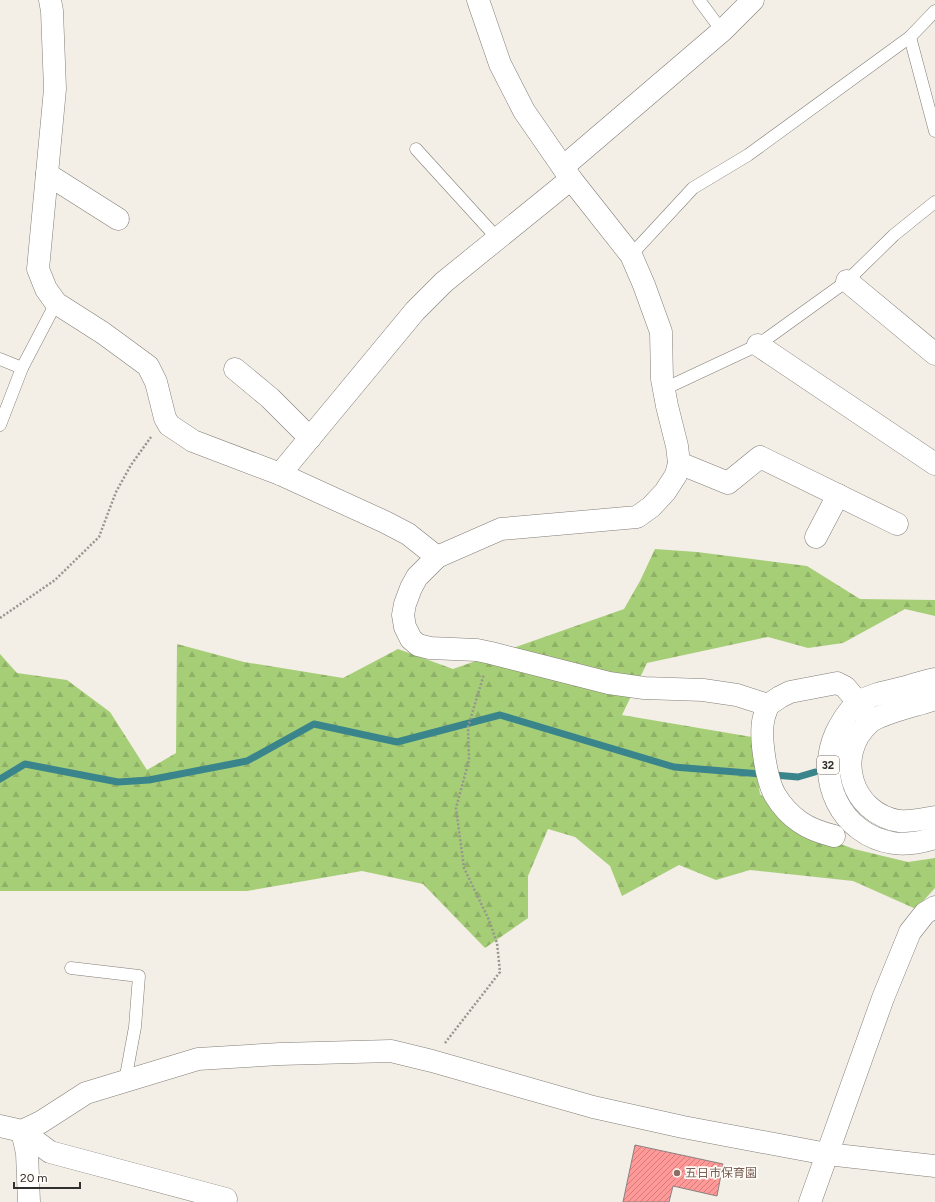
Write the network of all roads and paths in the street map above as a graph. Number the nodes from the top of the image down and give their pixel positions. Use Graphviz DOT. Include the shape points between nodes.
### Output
graph roads {
  1 [pos="50,0"];
  2 [pos="478,0"];
  3 [pos="699,0"];
  4 [pos="753,0"];
  5 [pos="935,11"];
  6 [pos="722,32"];
  7 [pos="910,37"];
  8 [pos="935,131"];
  9 [pos="416,149"];
  10 [pos="567,173"];
  11 [pos="47,174"];
  12 [pos="935,202"];
  13 [pos="118,219"];
  14 [pos="498,239"];
  15 [pos="631,255"];
  16 [pos="847,281"];
  17 [pos="56,303"];
  18 [pos="758,345"];
  19 [pos="935,354"];
  20 [pos="0,359"];
  21 [pos="22,368"];
  22 [pos="235,369"];
  23 [pos="664,389"];
  24 [pos="165,418"];
  25 [pos="0,425"];
  26 [pos="310,438"];
  27 [pos="679,463"];
  28 [pos="935,464"];
  29 [pos="280,474"];
  30 [pos="838,495"];
  31 [pos="897,524"];
  32 [pos="816,537"];
  33 [pos="437,557"];
  34 [pos="0,618"];
  35 [pos="491,653"];
  36 [pos="935,678"];
  37 [pos="935,699"];
  38 [pos="858,702"];
  39 [pos="768,705"];
  40 [pos="870,722"];
  41 [pos="935,816"];
  42 [pos="834,836"];
  43 [pos="935,838"];
  44 [pos="935,907"];
  45 [pos="71,968"];
  46 [pos="432,1061"];
  47 [pos="125,1081"];
  48 [pos="0,1126"];
  49 [pos="22,1131"];
  50 [pos="827,1154"];
  51 [pos="935,1166"];
  52 [pos="226,1199"];
  53 [pos="29,1202"];
  54 [pos="810,1202"];
  1 -- 11 [label="street" via="55,89"];
  2 -- 10 [label="street" via="500,64 524,112"];
  3 -- 6 [label="lane"];
  4 -- 6 [label="street"];
  5 -- 7 [label="lane"];
  6 -- 10 [label="street"];
  7 -- 8 [label="lane"];
  7 -- 15 [label="lane" via="748,154 693,188"];
  9 -- 14 [label="lane"];
  10 -- 14 [label="street"];
  10 -- 15 [label="street"];
  11 -- 13 [label="street"];
  11 -- 17 [label="street" via="38,269 46,289"];
  12 -- 16 [label="lane" via="894,235"];
  14 -- 26 [label="street" via="444,282 415,311"];
  15 -- 23 [label="street" via="661,332"];
  16 -- 18 [label="lane"];
  16 -- 19 [label="street"];
  17 -- 21 [label="lane"];
  17 -- 24 [label="street" via="148,366 156,382"];
  18 -- 23 [label="lane"];
  18 -- 28 [label="street"];
  20 -- 21 [label="lane"];
  21 -- 25 [label="lane"];
  22 -- 26 [label="street" via="270,398"];
  23 -- 27 [label="street"];
  24 -- 29 [label="street" via="168,425 192,441"];
  24 -- 34 [label="path" via="131,465 116,492 99,537 55,580"];
  26 -- 29 [label="street"];
  27 -- 30 [label="street" via="728,484 760,457"];
  27 -- 33 [label="street" via="676,475 665,492 637,517 501,529"];
  29 -- 33 [label="street" via="408,534"];
  30 -- 31 [label="street"];
  30 -- 32 [label="street"];
  33 -- 35 [label="street" via="417,577 405,604 405,627 411,639 418,645 430,648"];
  35 -- 39 [label="street" via="609,683 644,688 703,690 737,695"];
  35 -- 46 [label="path" via="468,727 469,760 456,808 464,868 497,943 500,972"];
  36 -- 38 [label="street, 32" via="874,694"];
  37 -- 40 [label="street, 32" via="882,715"];
  38 -- 39 [label="street" via="845,687 837,684 790,692"];
  38 -- 40 [label="street"];
  38 -- 43 [label="street, 32" via="841,722 831,743 828,757 830,786 840,808 856,827 881,840 906,843"];
  39 -- 42 [label="street" via="764,718 764,756 775,795 785,809 800,822 819,832"];
  40 -- 41 [label="street, 32" via="858,736 850,764 855,788 863,800 873,811 898,820 908,821"];
  44 -- 50 [label="street" via="925,913 910,932 883,998"];
  45 -- 47 [label="lane" via="139,976"];
  46 -- 47 [label="street" via="391,1051 198,1059"];
  46 -- 50 [label="street" via="593,1107"];
  47 -- 49 [label="street" via="86,1093"];
  48 -- 49 [label="street"];
  49 -- 52 [label="street" via="50,1152"];
  49 -- 53 [label="street" via="27,1154"];
  50 -- 51 [label="street"];
  50 -- 54 [label="street"];
}
